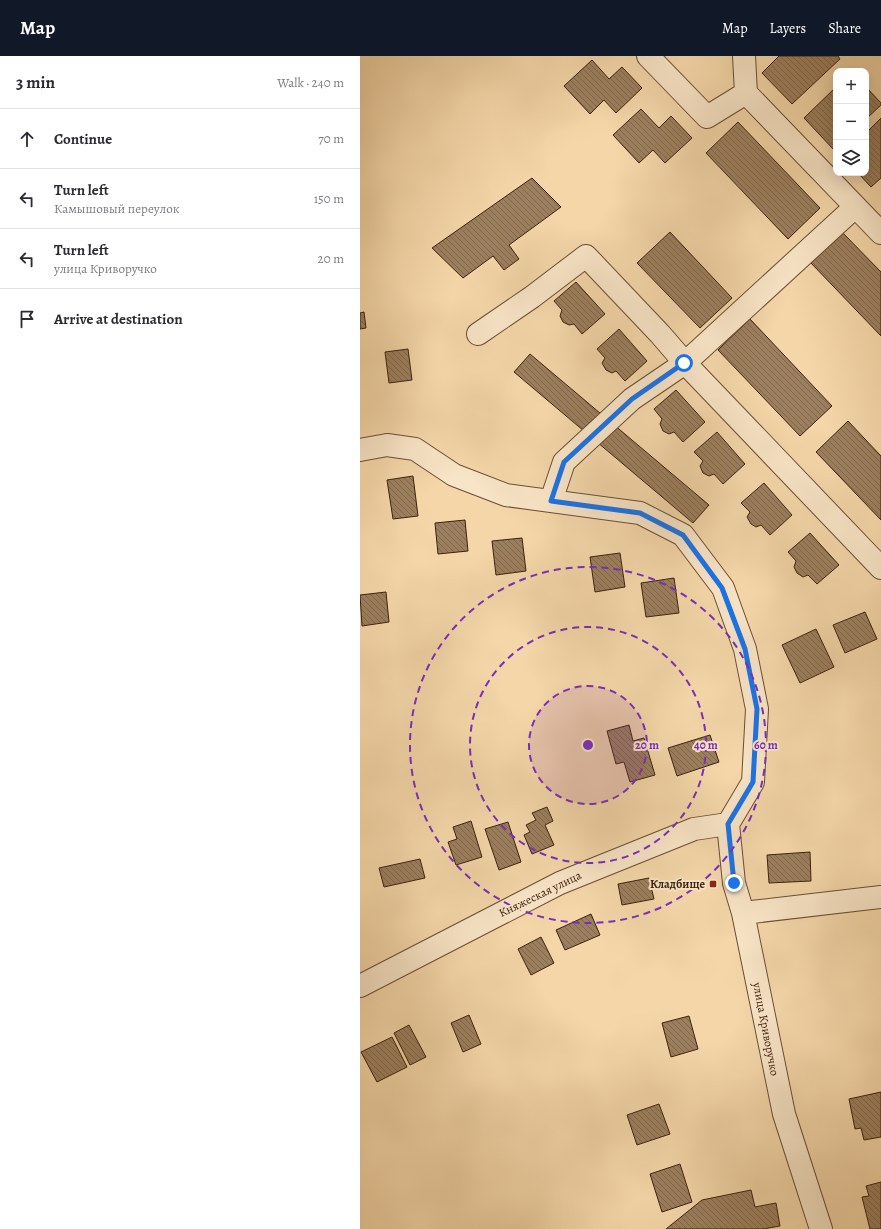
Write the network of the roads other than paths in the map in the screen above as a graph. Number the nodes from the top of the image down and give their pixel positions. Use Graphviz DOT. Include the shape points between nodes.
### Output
graph roads {
  1 [pos="648,56"];
  2 [pos="744,56"];
  3 [pos="746,93"];
  4 [pos="855,207"];
  5 [pos="881,233"];
  6 [pos="478,334"];
  7 [pos="684,363"];
  8 [pos="360,450"];
  9 [pos="551,501"];
  10 [pos="881,568"];
  11 [pos="728,824"];
  12 [pos="881,897"];
  13 [pos="743,913"];
  14 [pos="360,986"];
  15 [pos="821,1229"];
  1 -- 3 [label="street" via="707,116"];
  2 -- 3 [label="street"];
  3 -- 4 [label="street"];
  4 -- 5 [label="street"];
  4 -- 7 [label="street"];
  6 -- 7 [label="street" via="586,256"];
  7 -- 9 [label="street" via="632,399 564,462"];
  7 -- 10 [label="street"];
  8 -- 9 [label="street" via="387,444 415,450 454,475 506,495"];
  9 -- 11 [label="street" via="640,513 683,535 722,588 745,649 757,709 753,782"];
  11 -- 13 [label="street, улица Криворучко" via="734,883"];
  11 -- 14 [label="street, Княжеская улица" via="694,829 560,883"];
  12 -- 13 [label="street"];
  13 -- 15 [label="street, улица Криворучко" via="784,1114"];
}
